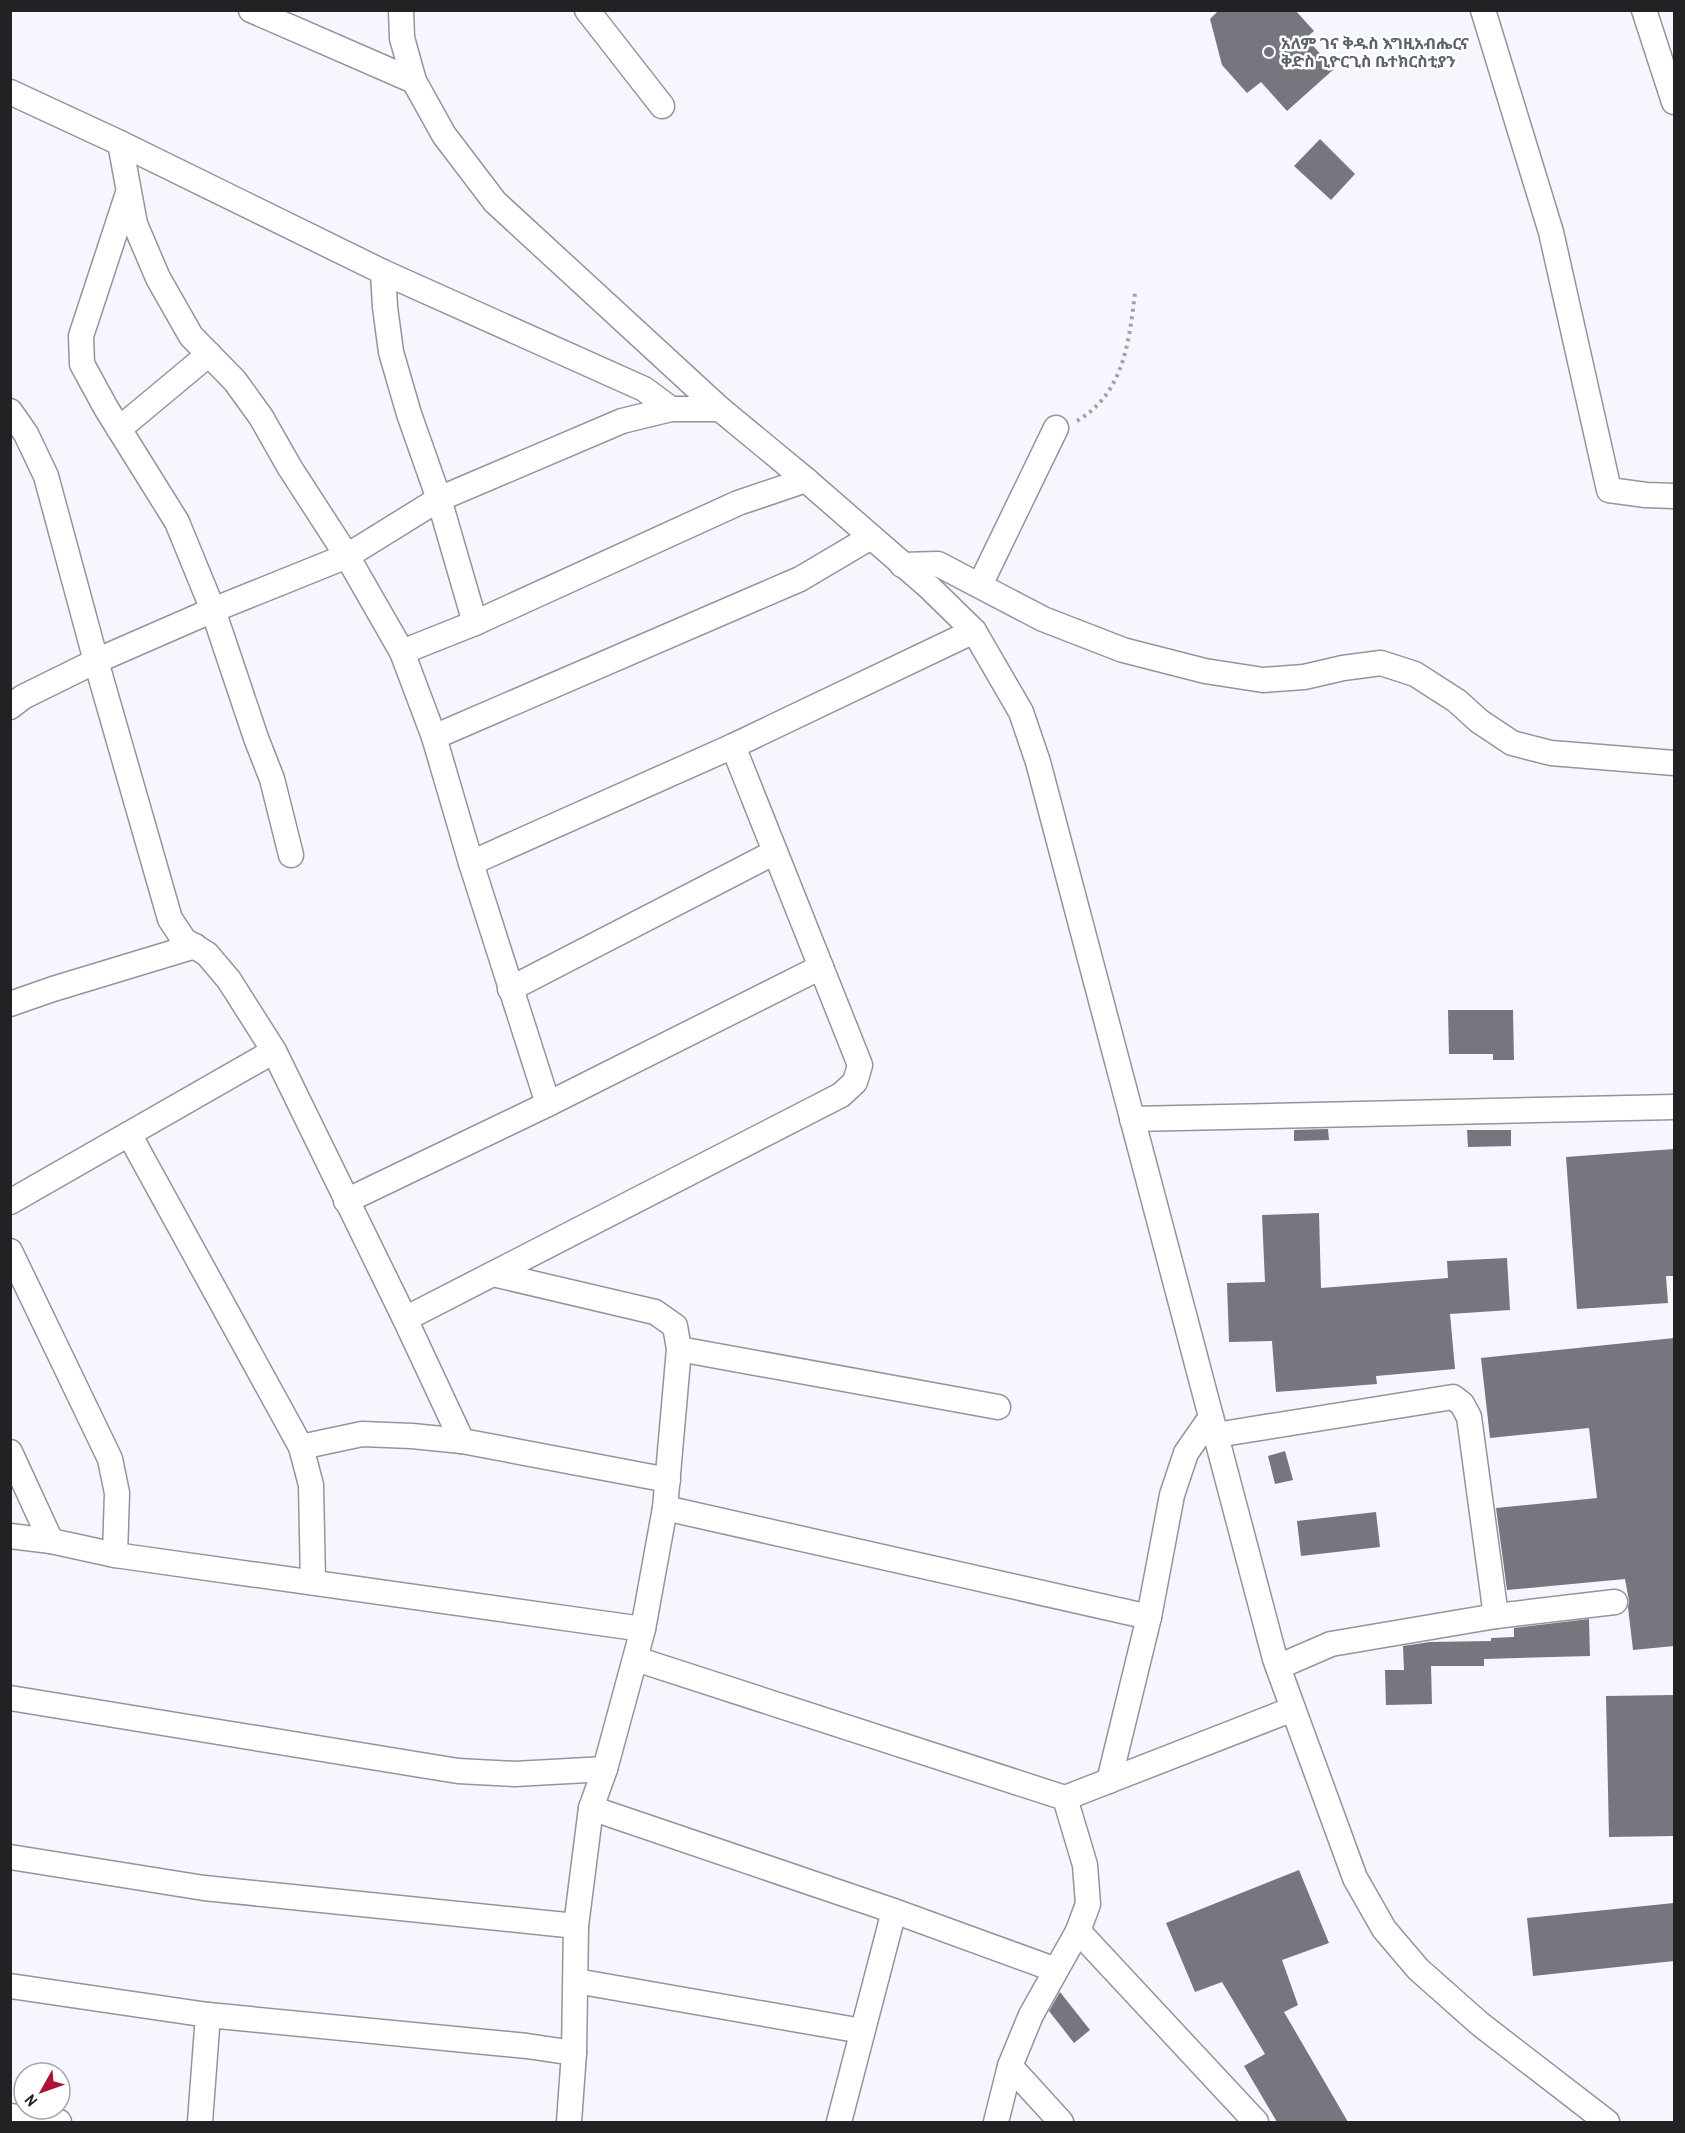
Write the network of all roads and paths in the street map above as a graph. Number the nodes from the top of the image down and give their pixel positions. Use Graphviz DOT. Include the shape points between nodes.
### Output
graph roads {
  1 [pos="251,10"];
  2 [pos="401,10"];
  3 [pos="587,10"];
  4 [pos="1483,10"];
  5 [pos="1644,10"];
  6 [pos="414,81"];
  7 [pos="10,92"];
  8 [pos="1674,102"];
  9 [pos="662,106"];
  10 [pos="120,143"];
  11 [pos="129,188"];
  12 [pos="383,272"];
  13 [pos="1135,293"];
  14 [pos="209,354"];
  15 [pos="671,409"];
  16 [pos="720,409"];
  17 [pos="10,411"];
  18 [pos="1056,428"];
  19 [pos="119,429"];
  20 [pos="806,480"];
  21 [pos="1674,496"];
  22 [pos="439,499"];
  23 [pos="871,537"];
  24 [pos="347,556"];
  25 [pos="902,565"];
  26 [pos="980,585"];
  27 [pos="213,610"];
  28 [pos="475,623"];
  29 [pos="974,631"];
  30 [pos="402,652"];
  31 [pos="96,661"];
  32 [pos="10,706"];
  33 [pos="434,737"];
  34 [pos="733,746"];
  35 [pos="1674,763"];
  36 [pos="775,852"];
  37 [pos="291,855"];
  38 [pos="471,863"];
  39 [pos="195,946"];
  40 [pos="821,967"];
  41 [pos="510,989"];
  42 [pos="10,1004"];
  43 [pos="274,1051"];
  44 [pos="548,1104"];
  45 [pos="1674,1107"];
  46 [pos="1132,1119"];
  47 [pos="129,1134"];
  48 [pos="346,1201"];
  49 [pos="10,1202"];
  50 [pos="10,1251"];
  51 [pos="493,1274"];
  52 [pos="405,1319"];
  53 [pos="679,1349"];
  54 [pos="998,1407"];
  55 [pos="1213,1426"];
  56 [pos="462,1442"];
  57 [pos="301,1448"];
  58 [pos="10,1452"];
  59 [pos="668,1480"];
  60 [pos="665,1508"];
  61 [pos="10,1536"];
  62 [pos="51,1541"];
  63 [pos="115,1555"];
  64 [pos="313,1582"];
  65 [pos="1614,1602"];
  66 [pos="1497,1616"];
  67 [pos="1149,1617"];
  68 [pos="643,1629"];
  69 [pos="636,1659"];
  70 [pos="1278,1667"];
  71 [pos="10,1698"];
  72 [pos="1293,1709"];
  73 [pos="605,1769"];
  74 [pos="1109,1781"];
  75 [pos="1065,1798"];
  76 [pos="591,1808"];
  77 [pos="10,1857"];
  78 [pos="894,1911"];
  79 [pos="576,1926"];
  80 [pos="1078,1931"];
  81 [pos="1056,1970"];
  82 [pos="576,1981"];
  83 [pos="10,1986"];
  84 [pos="208,2015"];
  85 [pos="862,2031"];
  86 [pos="574,2053"];
  87 [pos="1010,2066"];
  88 [pos="10,2116"];
  89 [pos="577,2121"];
  90 [pos="52,2122"];
  91 [pos="200,2122"];
  92 [pos="839,2122"];
  93 [pos="996,2122"];
  94 [pos="1061,2122"];
  95 [pos="1256,2122"];
  96 [pos="1607,2122"];
  1 -- 6 [label="street"];
  2 -- 6 [label="street" via="402,38"];
  3 -- 9 [label="street"];
  4 -- 21 [label="street" via="1551,232 1608,490"];
  5 -- 8 [label="street"];
  6 -- 16 [label="street" via="444,135 495,202"];
  7 -- 10 [label="street"];
  10 -- 11 [label="street"];
  10 -- 12 [label="street"];
  11 -- 14 [label="street" via="135,225 158,278 191,336"];
  11 -- 19 [label="street" via="81,336 82,364"];
  12 -- 15 [label="street" via="644,389"];
  12 -- 22 [label="street" via="392,352"];
  13 -- 18 [label="path" via="1126,351 1117,379 1089,413"];
  14 -- 19 [label="street"];
  14 -- 24 [label="street" via="261,417"];
  15 -- 16 [label="street"];
  15 -- 22 [label="street" via="622,420"];
  16 -- 20 [label="street"];
  17 -- 31 [label="street" via="46,476"];
  18 -- 26 [label="street"];
  19 -- 27 [label="street" via="177,522"];
  20 -- 23 [label="street"];
  20 -- 28 [label="street" via="738,503"];
  22 -- 24 [label="street"];
  22 -- 28 [label="street"];
  23 -- 25 [label="street"];
  23 -- 33 [label="street" via="800,579"];
  24 -- 27 [label="street"];
  24 -- 30 [label="street"];
  25 -- 26 [label="street" via="939,564"];
  25 -- 29 [label="street"];
  26 -- 35 [label="street" via="1043,619 1113,646 1205,671 1263,680 1381,663 1414,674 1457,700 1512,743 1551,753"];
  27 -- 31 [label="street"];
  27 -- 37 [label="street" via="272,779"];
  28 -- 30 [label="street"];
  29 -- 34 [label="street"];
  29 -- 46 [label="street" via="1020,712 1038,762"];
  30 -- 33 [label="street"];
  31 -- 32 [label="street"];
  31 -- 39 [label="street" via="170,920 184,940"];
  33 -- 38 [label="street"];
  34 -- 36 [label="street"];
  34 -- 38 [label="street"];
  36 -- 40 [label="street"];
  36 -- 41 [label="street"];
  38 -- 41 [label="street"];
  39 -- 42 [label="street"];
  39 -- 43 [label="street" via="229,980"];
  40 -- 44 [label="street"];
  40 -- 51 [label="street" via="860,1065 855,1082 841,1095"];
  41 -- 44 [label="street"];
  43 -- 47 [label="street"];
  43 -- 48 [label="street"];
  44 -- 48 [label="street"];
  45 -- 46 [label="street"];
  46 -- 55 [label="street"];
  47 -- 49 [label="street"];
  47 -- 57 [label="street"];
  48 -- 52 [label="street"];
  50 -- 63 [label="street" via="110,1459 117,1493"];
  51 -- 52 [label="street"];
  51 -- 53 [label="street" via="656,1312 675,1326"];
  52 -- 56 [label="street"];
  53 -- 54 [label="street"];
  53 -- 59 [label="street"];
  55 -- 66 [label="street" via="1453,1397 1468,1417"];
  55 -- 67 [label="street" via="1186,1453 1172,1495"];
  55 -- 70 [label="street"];
  56 -- 57 [label="street" via="362,1434"];
  56 -- 59 [label="street"];
  57 -- 64 [label="street" via="311,1485"];
  58 -- 62 [label="street"];
  59 -- 60 [label="street"];
  60 -- 67 [label="street"];
  60 -- 68 [label="street"];
  61 -- 62 [label="street"];
  62 -- 63 [label="street"];
  63 -- 64 [label="street"];
  64 -- 68 [label="street"];
  65 -- 66 [label="street"];
  66 -- 70 [label="street" via="1331,1644"];
  67 -- 74 [label="street"];
  68 -- 69 [label="street"];
  69 -- 73 [label="street"];
  69 -- 75 [label="street"];
  70 -- 72 [label="street"];
  71 -- 73 [label="street" via="458,1771 515,1774"];
  72 -- 74 [label="street"];
  72 -- 96 [label="street" via="1355,1878 1384,1929 1418,1969 1480,2024"];
  73 -- 76 [label="street"];
  74 -- 75 [label="street"];
  75 -- 80 [label="street" via="1085,1865 1088,1904"];
  76 -- 78 [label="street"];
  76 -- 79 [label="street"];
  77 -- 79 [label="street" via="204,1888"];
  78 -- 81 [label="street"];
  78 -- 85 [label="street"];
  79 -- 82 [label="street"];
  80 -- 81 [label="street"];
  80 -- 95 [label="street"];
  81 -- 87 [label="street" via="1031,2015"];
  82 -- 85 [label="street"];
  82 -- 86 [label="street"];
  83 -- 84 [label="street"];
  84 -- 86 [label="street"];
  84 -- 91 [label="street"];
  85 -- 92 [label="street"];
  86 -- 89 [label="street"];
  87 -- 93 [label="street"];
  87 -- 94 [label="street"];
  88 -- 90 [label="street"];
}
